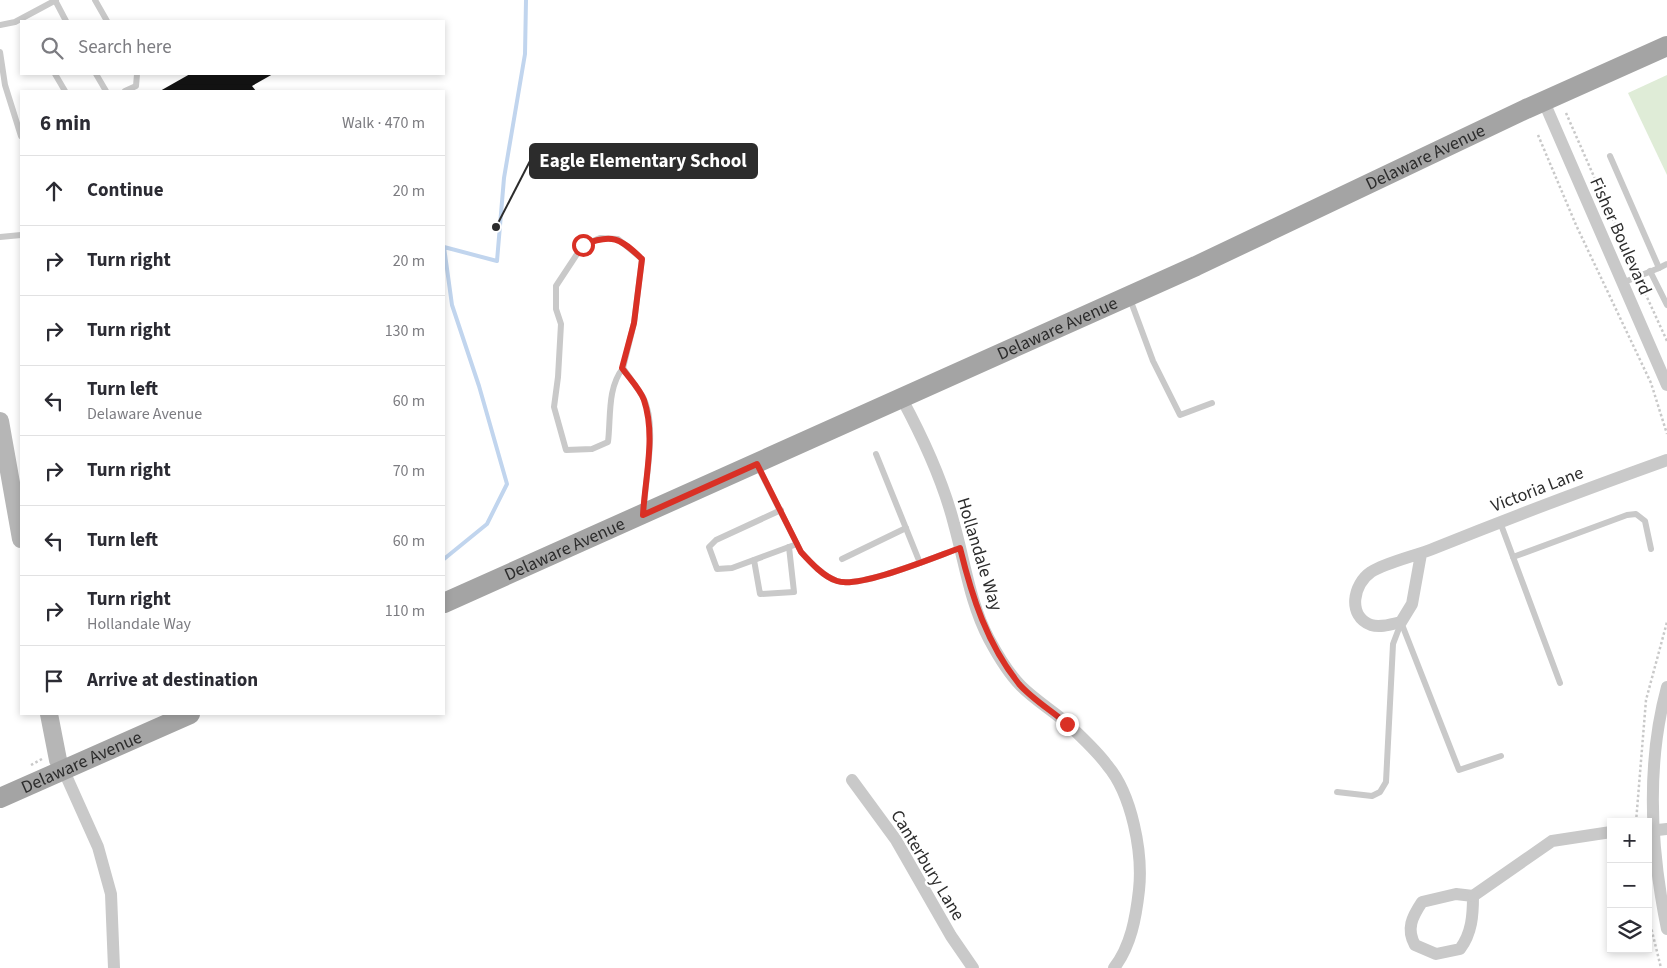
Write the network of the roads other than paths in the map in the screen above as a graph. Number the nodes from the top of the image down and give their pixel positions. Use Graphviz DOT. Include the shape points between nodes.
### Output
graph roads {
  1 [pos="55,0"];
  2 [pos="95,0"];
  3 [pos="23,20"];
  4 [pos="65,20"];
  5 [pos="106,20"];
  6 [pos="18,23"];
  7 [pos="0,25"];
  8 [pos="1667,46"];
  9 [pos="0,52"];
  10 [pos="56,75"];
  11 [pos="97,75"];
  12 [pos="137,75"];
  13 [pos="64,90"];
  14 [pos="105,90"];
  15 [pos="126,90"];
  16 [pos="1544,102"];
  17 [pos="20,133"];
  18 [pos="1610,156"];
  19 [pos="20,235"];
  20 [pos="0,237"];
  21 [pos="1667,264"];
  22 [pos="1659,268"];
  23 [pos="1650,271"];
  24 [pos="1622,283"];
  25 [pos="1128,296"];
  26 [pos="1667,305"];
  27 [pos="622,368"];
  28 [pos="1667,385"];
  29 [pos="902,399"];
  30 [pos="1212,403"];
  31 [pos="0,420"];
  32 [pos="876,454"];
  33 [pos="1667,460"];
  34 [pos="757,464"];
  35 [pos="781,510"];
  36 [pos="643,515"];
  37 [pos="1500,522"];
  38 [pos="906,528"];
  39 [pos="20,533"];
  40 [pos="797,544"];
  41 [pos="789,547"];
  42 [pos="960,548"];
  43 [pos="1652,548"];
  44 [pos="1421,554"];
  45 [pos="1513,557"];
  46 [pos="842,558"];
  47 [pos="754,560"];
  48 [pos="920,563"];
  49 [pos="445,603"];
  50 [pos="1401,622"];
  51 [pos="1560,683"];
  52 [pos="1667,686"];
  53 [pos="49,715"];
  54 [pos="188,715"];
  55 [pos="1501,756"];
  56 [pos="63,769"];
  57 [pos="852,780"];
  58 [pos="1337,792"];
  59 [pos="0,798"];
  60 [pos="1652,818"];
  61 [pos="1667,830"];
  62 [pos="1652,831"];
  63 [pos="1607,833"];
  64 [pos="1652,838"];
  65 [pos="1474,896"];
  66 [pos="1667,929"];
  67 [pos="114,968"];
  68 [pos="973,968"];
  69 [pos="1114,968"];
  1 -- 3 [label="lane"];
  1 -- 4 [label="lane"];
  2 -- 5 [label="lane"];
  6 -- 7 [label="lane"];
  8 -- 16 [label="main road, Delaware Avenue"];
  9 -- 17 [label="lane" via="5,85"];
  10 -- 13 [label="lane"];
  11 -- 14 [label="lane"];
  12 -- 15 [label="lane" via="136,86"];
  16 -- 24 [label="street, Fisher Boulevard"];
  16 -- 25 [label="main road, Delaware Avenue" via="1280,228"];
  18 -- 22 [label="lane"];
  19 -- 20 [label="lane"];
  21 -- 22 [label="lane"];
  22 -- 23 [label="lane"];
  23 -- 24 [label="lane"];
  23 -- 26 [label="lane"];
  24 -- 28 [label="street, Fisher Boulevard"];
  25 -- 29 [label="main road, Delaware Avenue"];
  25 -- 30 [label="lane" via="1153,360 1180,415"];
  27 -- 27 [label="lane" via="634,323 642,259 618,239 600,238 583,245 556,286 556,309 561,324 554,407 566,450 592,449 608,442 612,387"];
  27 -- 36 [label="lane" via="643,398 648,416 650,443"];
  29 -- 34 [label="main road, Delaware Avenue"];
  29 -- 42 [label="street, Hollandale Way" via="941,484"];
  31 -- 39 [label="street"];
  32 -- 38 [label="lane"];
  33 -- 37 [label="street, Victoria Lane"];
  34 -- 35 [label="lane"];
  34 -- 36 [label="main road, Delaware Avenue"];
  35 -- 40 [label="lane"];
  35 -- 47 [label="lane" via="716,540 709,547 717,569 732,568"];
  36 -- 49 [label="main road, Delaware Avenue"];
  37 -- 44 [label="street, Victoria Lane"];
  37 -- 45 [label="lane"];
  38 -- 46 [label="lane"];
  38 -- 48 [label="lane"];
  40 -- 41 [label="lane"];
  40 -- 48 [label="lane" via="812,564 838,582 861,581"];
  41 -- 47 [label="lane"];
  41 -- 47 [label="lane" via="794,592 760,594"];
  42 -- 48 [label="lane"];
  42 -- 69 [label="street, Hollandale Way" via="972,598 989,639 1020,685 1067,724 1108,766 1131,810 1140,878 1135,922"];
  43 -- 45 [label="lane" via="1644,521 1636,514"];
  44 -- 50 [label="street" via="1412,604"];
  44 -- 50 [label="street, Victoria Lane" via="1372,571 1358,585 1355,593 1356,609 1364,620 1384,626"];
  45 -- 51 [label="lane"];
  50 -- 55 [label="lane" via="1459,770"];
  50 -- 58 [label="lane" via="1393,644 1386,782 1380,792 1372,796"];
  52 -- 60 [label="street" via="1660,722"];
  53 -- 56 [label="street" via="58,760"];
  54 -- 56 [label="main road, Delaware Avenue"];
  56 -- 59 [label="main road, Delaware Avenue"];
  56 -- 67 [label="street" via="98,847 111,894"];
  57 -- 68 [label="street, Canterbury Lane" via="896,840"];
  61 -- 62 [label="street"];
  63 -- 65 [label="street" via="1552,841"];
  64 -- 66 [label="street"];
  65 -- 65 [label="street" via="1467,940 1460,949 1436,954 1415,945 1410,932 1411,921 1422,902 1445,895"];
}
